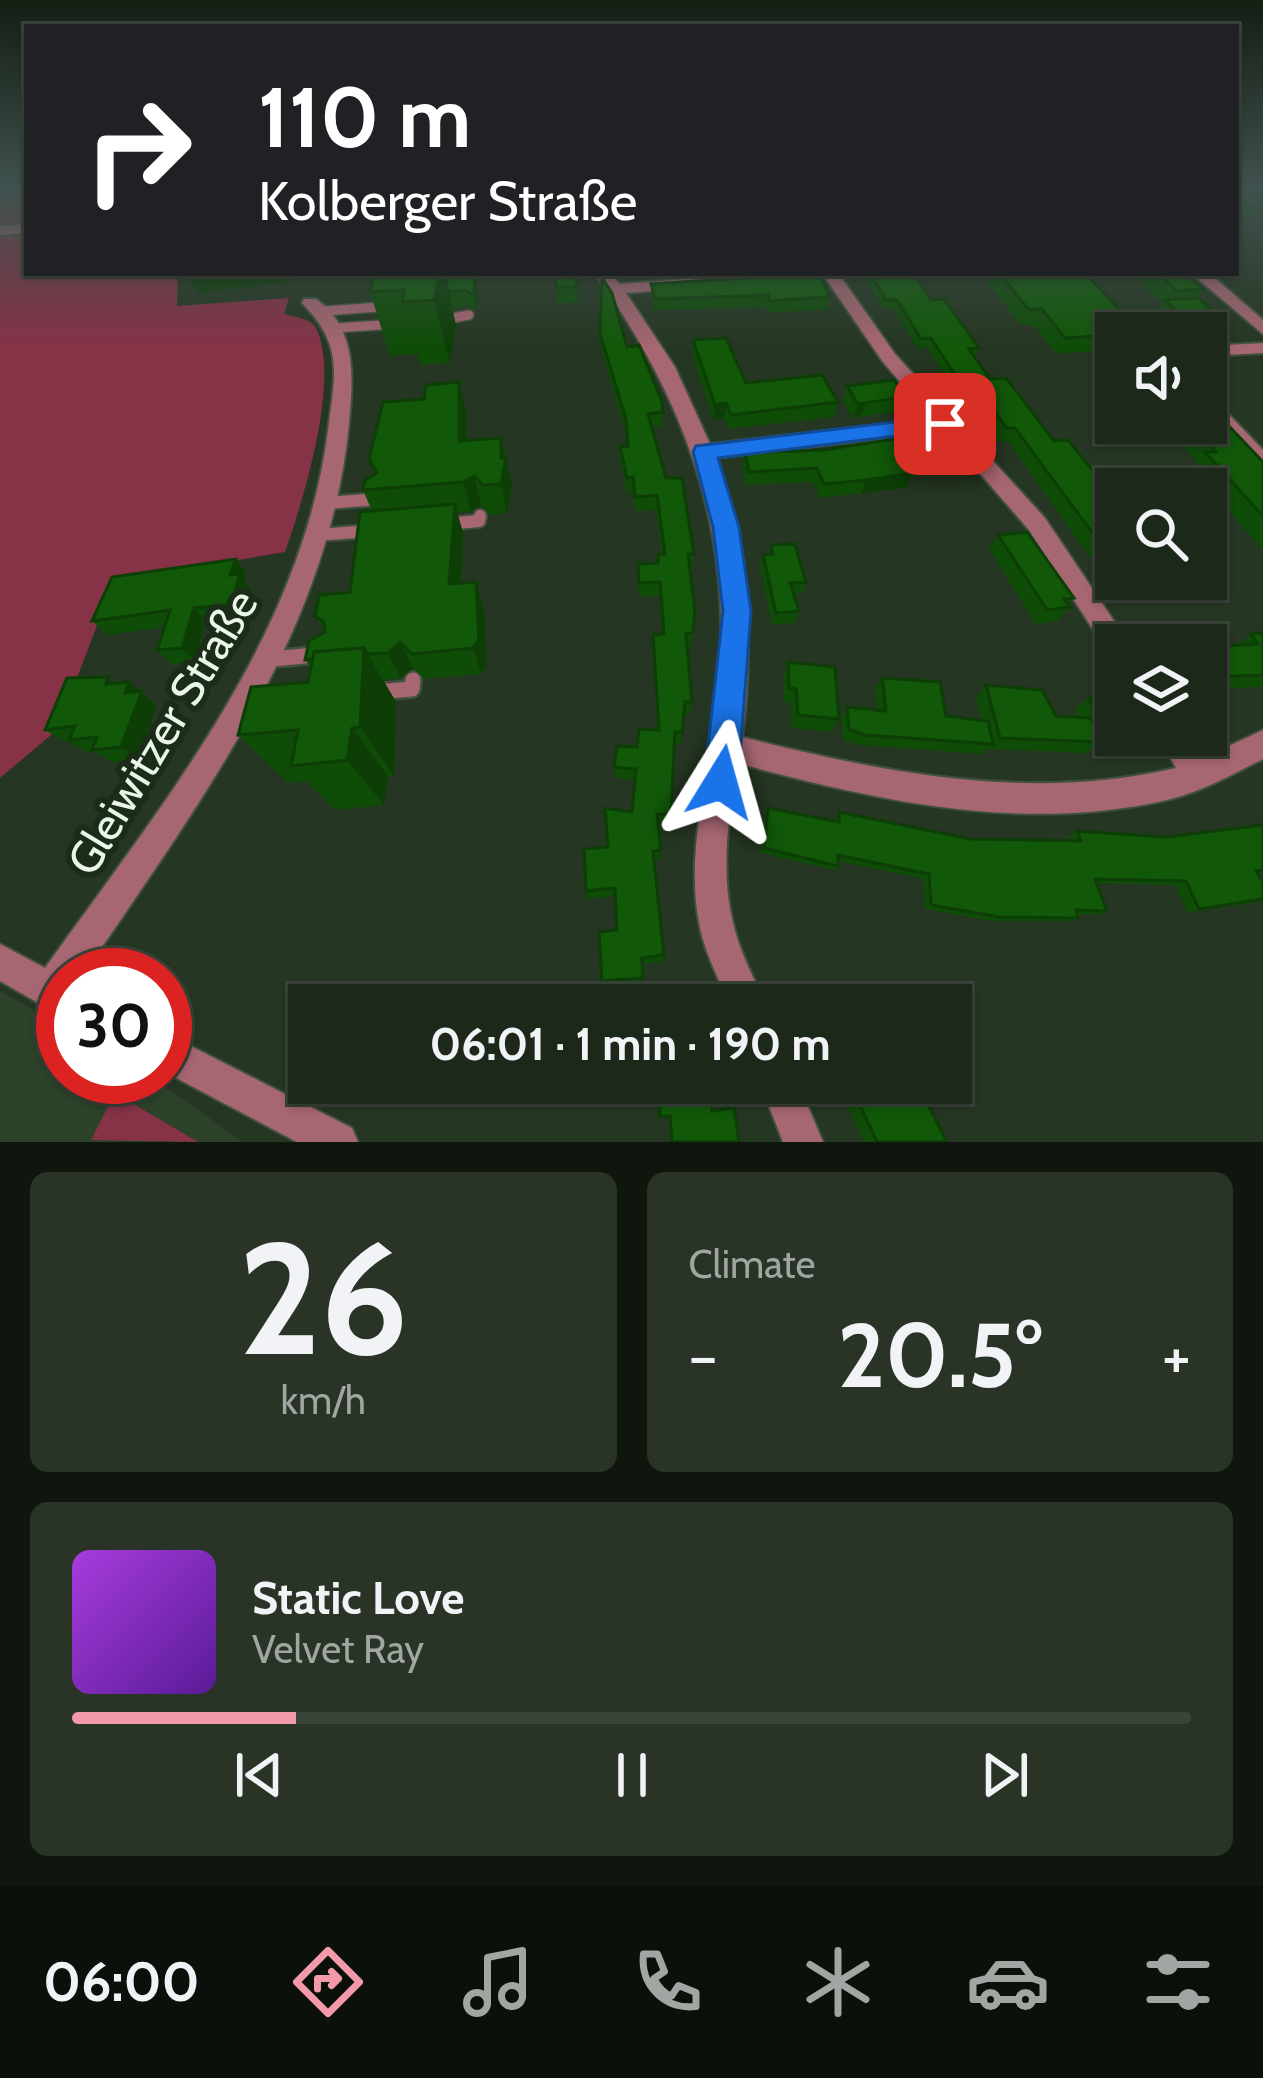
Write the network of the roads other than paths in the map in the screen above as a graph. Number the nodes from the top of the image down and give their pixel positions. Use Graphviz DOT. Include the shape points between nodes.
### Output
graph roads {
  1 [pos="767,276"];
  2 [pos="831,276"];
  3 [pos="1202,276"];
  4 [pos="609,281"];
  5 [pos="379,307"];
  6 [pos="323,314"];
  7 [pos="469,315"];
  8 [pos="424,322"];
  9 [pos="402,323"];
  10 [pos="1263,329"];
  11 [pos="1263,348"];
  12 [pos="1227,350"];
  13 [pos="945,424"];
  14 [pos="1227,424"];
  15 [pos="704,452"];
  16 [pos="1263,463"];
  17 [pos="379,499"];
  18 [pos="326,503"];
  19 [pos="480,516"];
  20 [pos="433,525"];
  21 [pos="386,529"];
  22 [pos="316,536"];
  23 [pos="1103,624"];
  24 [pos="330,654"];
  25 [pos="263,660"];
  26 [pos="413,680"];
  27 [pos="347,695"];
  28 [pos="1263,744"];
  29 [pos="727,747"];
  30 [pos="1185,756"];
  31 [pos="1197,775"];
  32 [pos="88,948"];
  33 [pos="0,961"];
  34 [pos="36,984"];
  35 [pos="739,984"];
  36 [pos="192,1066"];
  37 [pos="788,1104"];
  38 [pos="338,1142"];
  39 [pos="803,1142"];
  1 -- 4 [label="street"];
  2 -- 13 [label="street"];
  3 -- 10 [label="street"];
  4 -- 15 [label="street" via="664,362"];
  5 -- 6 [label="lane"];
  6 -- 9 [label="lane"];
  6 -- 18 [label="street, Gleiwitzer Straße" via="343,365"];
  7 -- 8 [label="lane"];
  11 -- 12 [label="street"];
  13 -- 15 [label="street"];
  13 -- 23 [label="street" via="1036,524"];
  14 -- 16 [label="street"];
  15 -- 29 [label="street" via="726,527 737,611"];
  17 -- 18 [label="lane"];
  18 -- 22 [label="street, Gleiwitzer Straße"];
  19 -- 20 [label="lane"];
  21 -- 22 [label="lane"];
  22 -- 25 [label="street, Gleiwitzer Straße"];
  24 -- 25 [label="lane"];
  25 -- 32 [label="street, Gleiwitzer Straße" via="249,704"];
  26 -- 27 [label="lane" via="412,689"];
  28 -- 31 [label="street"];
  29 -- 31 [label="street" via="958,797 1036,800"];
  29 -- 35 [label="street" via="708,852 716,927"];
  30 -- 31 [label="street"];
  33 -- 34 [label="street"];
  36 -- 38 [label="street"];
  37 -- 39 [label="street"];
}
